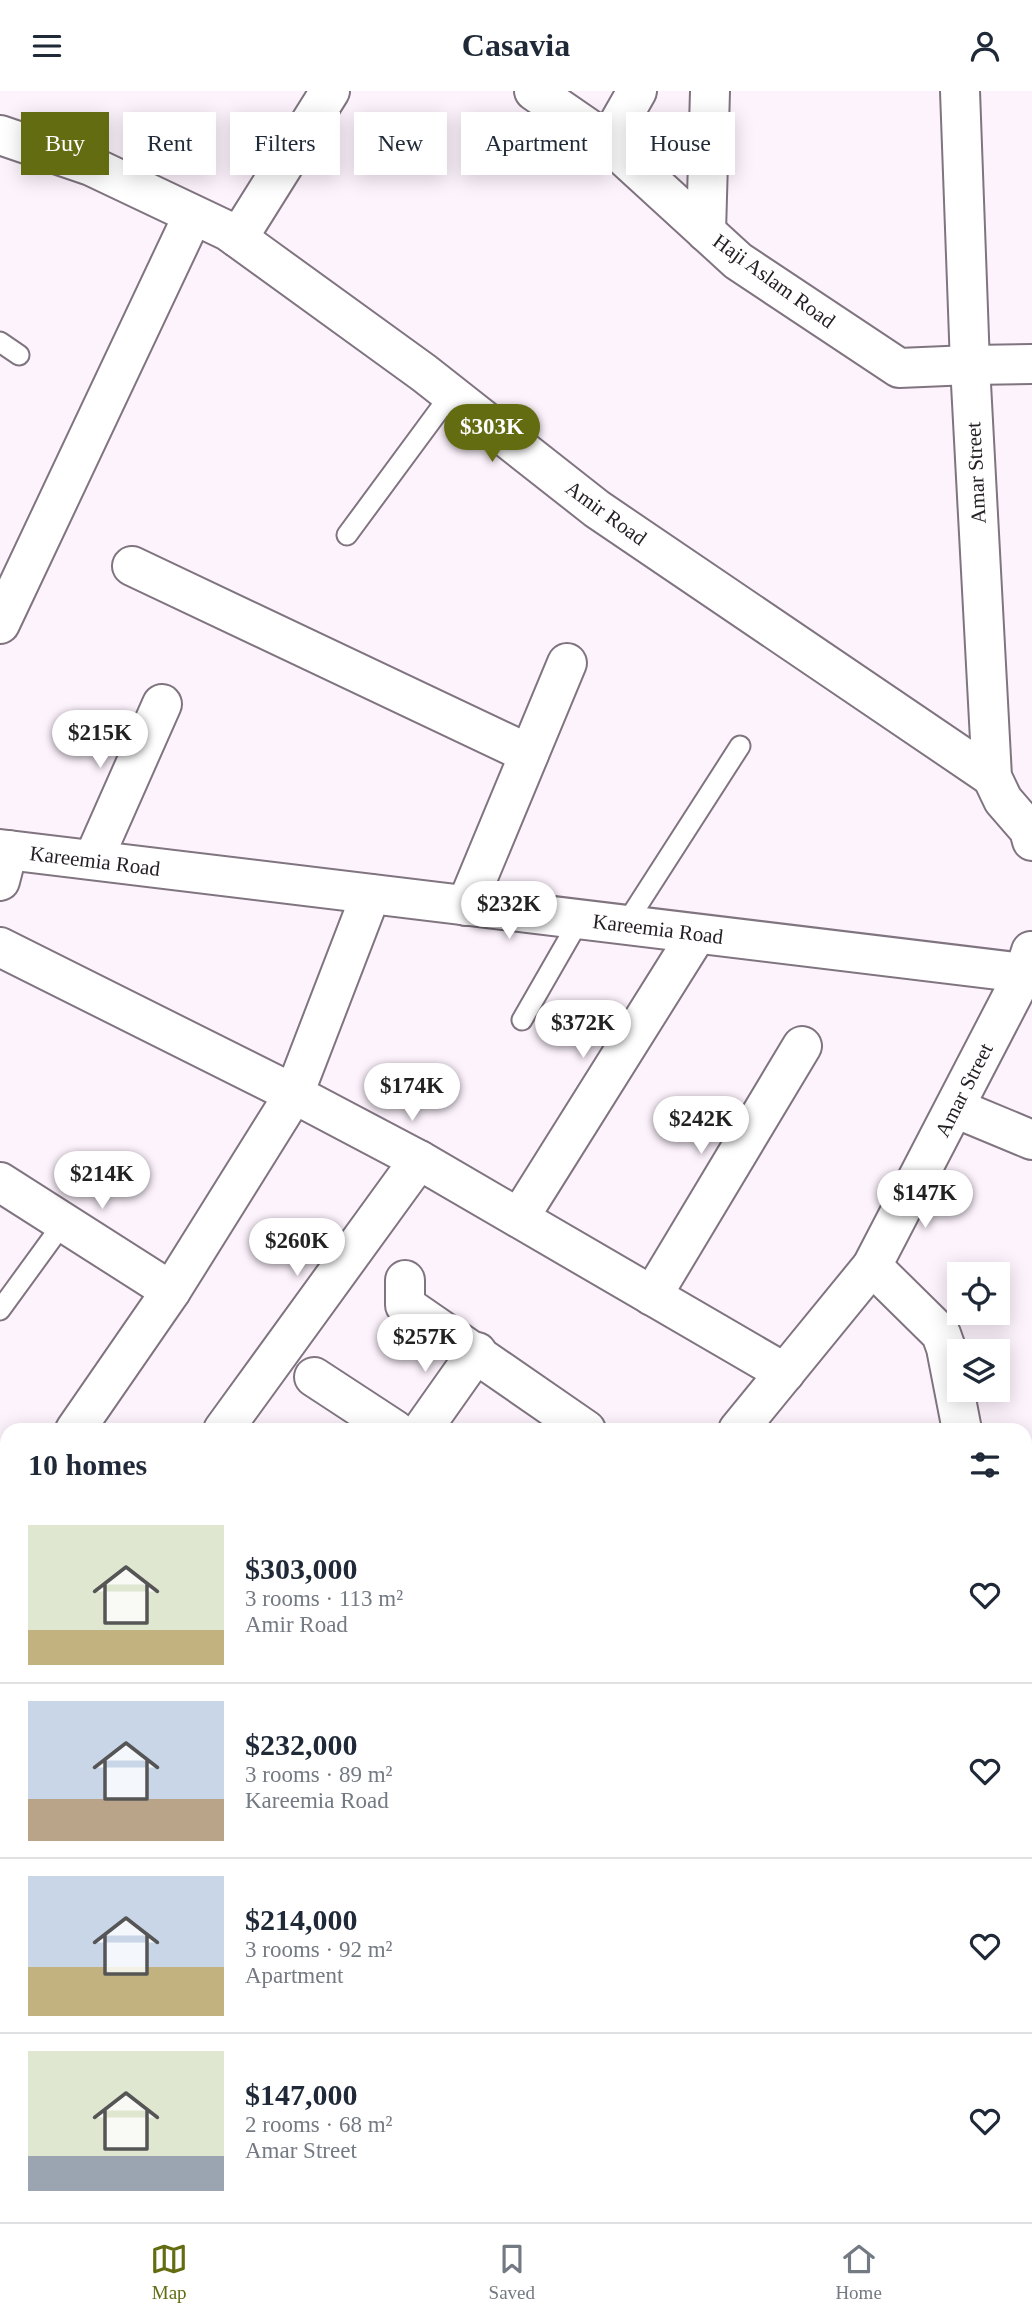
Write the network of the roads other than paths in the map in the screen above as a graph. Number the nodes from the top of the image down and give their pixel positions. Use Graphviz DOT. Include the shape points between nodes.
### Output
graph roads {
  1 [pos="330,91"];
  2 [pos="534,91"];
  3 [pos="637,91"];
  4 [pos="710,91"];
  5 [pos="960,91"];
  6 [pos="564,112"];
  7 [pos="0,135"];
  8 [pos="612,135"];
  9 [pos="612,146"];
  10 [pos="193,215"];
  11 [pos="706,232"];
  12 [pos="238,238"];
  13 [pos="0,342"];
  14 [pos="19,355"];
  15 [pos="1032,364"];
  16 [pos="970,365"];
  17 [pos="451,394"];
  18 [pos="347,535"];
  19 [pos="132,566"];
  20 [pos="0,624"];
  21 [pos="567,663"];
  22 [pos="162,704"];
  23 [pos="740,746"];
  24 [pos="529,754"];
  25 [pos="1009,791"];
  26 [pos="1032,841"];
  27 [pos="3,860"];
  28 [pos="93,860"];
  29 [pos="372,894"];
  30 [pos="466,906"];
  31 [pos="580,919"];
  32 [pos="625,925"];
  33 [pos="697,934"];
  34 [pos="0,947"];
  35 [pos="1028,961"];
  36 [pos="523,1020"];
  37 [pos="802,1046"];
  38 [pos="293,1094"];
  39 [pos="955,1108"];
  40 [pos="1032,1140"];
  41 [pos="419,1160"];
  42 [pos="0,1182"];
  43 [pos="519,1218"];
  44 [pos="64,1222"];
  45 [pos="872,1266"];
  46 [pos="405,1280"];
  47 [pos="171,1291"];
  48 [pos="652,1296"];
  49 [pos="0,1310"];
  50 [pos="477,1352"];
  51 [pos="785,1373"];
  52 [pos="314,1377"];
  53 [pos="80,1423"];
  54 [pos="228,1423"];
  55 [pos="385,1423"];
  56 [pos="427,1423"];
  57 [pos="573,1423"];
  58 [pos="744,1423"];
  59 [pos="961,1423"];
  1 -- 12 [label="street"];
  2 -- 6 [label="street, Haji Aslam Road"];
  3 -- 8 [label="street"];
  4 -- 11 [label="street"];
  5 -- 16 [label="street, Amar Street"];
  7 -- 10 [label="street, Amir Road" via="91,166"];
  9 -- 11 [label="street, Haji Aslam Road"];
  10 -- 12 [label="street, Amir Road"];
  10 -- 20 [label="street"];
  11 -- 16 [label="street, Haji Aslam Road" via="738,261 899,368"];
  12 -- 17 [label="street, Amir Road"];
  13 -- 14 [label="lane"];
  15 -- 16 [label="street, Haji Aslam Road"];
  16 -- 25 [label="street, Amar Street"];
  17 -- 18 [label="lane"];
  17 -- 25 [label="street, Amir Road" via="597,509"];
  19 -- 24 [label="street"];
  21 -- 24 [label="street"];
  22 -- 28 [label="street"];
  23 -- 32 [label="lane"];
  24 -- 30 [label="street"];
  25 -- 26 [label="street"];
  27 -- 28 [label="street, Kareemia Road"];
  28 -- 29 [label="street, Kareemia Road"];
  29 -- 30 [label="street, Kareemia Road"];
  29 -- 38 [label="street"];
  30 -- 31 [label="street, Kareemia Road"];
  31 -- 32 [label="street, Kareemia Road"];
  31 -- 36 [label="lane"];
  32 -- 33 [label="street, Kareemia Road"];
  33 -- 35 [label="street, Kareemia Road"];
  33 -- 43 [label="street"];
  34 -- 38 [label="street"];
  35 -- 39 [label="street, Amar Street"];
  37 -- 48 [label="street"];
  38 -- 41 [label="street"];
  38 -- 47 [label="street"];
  39 -- 40 [label="street"];
  39 -- 45 [label="street, Amar Street"];
  41 -- 43 [label="street"];
  41 -- 54 [label="street"];
  42 -- 44 [label="street"];
  43 -- 48 [label="street"];
  44 -- 47 [label="street"];
  44 -- 49 [label="lane"];
  45 -- 51 [label="street, Amar Street"];
  45 -- 59 [label="street" via="941,1334"];
  46 -- 50 [label="street" via="405,1305"];
  47 -- 53 [label="street"];
  48 -- 51 [label="street"];
  50 -- 56 [label="street"];
  50 -- 57 [label="street"];
  51 -- 58 [label="street, Amar Street"];
  52 -- 55 [label="street"];
}
